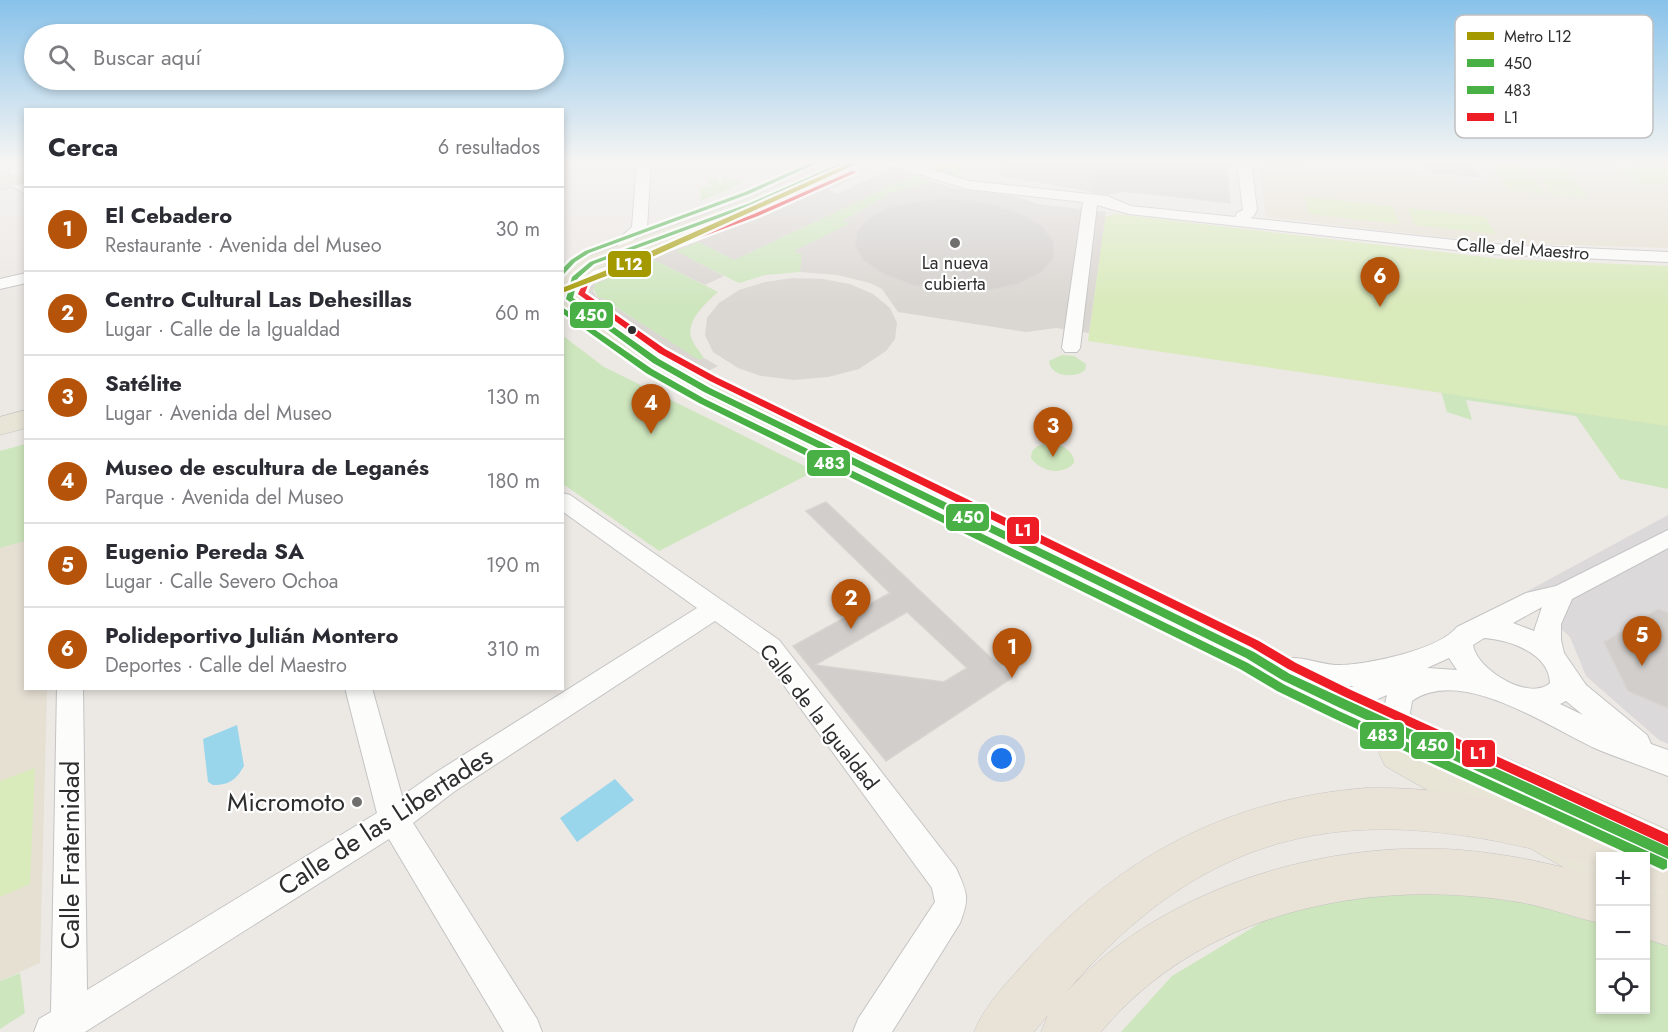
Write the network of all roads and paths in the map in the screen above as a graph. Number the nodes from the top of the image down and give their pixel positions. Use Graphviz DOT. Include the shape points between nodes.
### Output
graph roads {
  1 [pos="640,209"];
  2 [pos="716,209"];
  3 [pos="740,209"];
  4 [pos="1091,209"];
  5 [pos="1126,209"];
  6 [pos="1182,209"];
  7 [pos="1250,209"];
  8 [pos="1242,216"];
  9 [pos="1272,225"];
  10 [pos="622,243"];
  11 [pos="1668,257"];
  12 [pos="24,278"];
  13 [pos="0,284"];
  14 [pos="565,285"];
  15 [pos="1071,348"];
  16 [pos="24,420"];
  17 [pos="0,426"];
  18 [pos="24,430"];
  19 [pos="0,436"];
  20 [pos="564,501"];
  21 [pos="1668,538"];
  22 [pos="1563,593"];
  23 [pos="717,608"];
  24 [pos="1472,634"];
  25 [pos="1557,666"];
  26 [pos="1261,670"];
  27 [pos="1437,681"];
  28 [pos="1490,686"];
  29 [pos="70,690"];
  30 [pos="359,690"];
  31 [pos="1522,699"];
  32 [pos="1342,704"];
  33 [pos="1411,736"];
  34 [pos="1659,759"];
  35 [pos="394,819"];
  36 [pos="1538,829"];
  37 [pos="1621,852"];
  38 [pos="1668,853"];
  39 [pos="1596,861"];
  40 [pos="1650,864"];
  41 [pos="1668,871"];
  42 [pos="1650,890"];
  43 [pos="1596,899"];
  44 [pos="1668,900"];
  45 [pos="1650,916"];
  46 [pos="1668,922"];
  47 [pos="61,1027"];
  48 [pos="524,1032"];
  49 [pos="871,1032"];
  50 [pos="1000,1032"];
  51 [pos="1067,1032"];
  1 -- 10 [label="street" via="639,228"];
  2 -- 10 [label="main road"];
  3 -- 14 [label="main road" via="591,263"];
  4 -- 15 [label="street"];
  5 -- 9 [label="street, Calle del Maestro"];
  6 -- 8 [label="street, Calle del Maestro"];
  7 -- 8 [label="street"];
  8 -- 9 [label="street, Calle del Maestro"];
  9 -- 11 [label="street, Calle del Maestro" via="1492,249"];
  10 -- 14 [label="main road"];
  12 -- 13 [label="street"];
  14 -- 26 [label="main road" via="572,303 670,370 1201,632"];
  14 -- 26 [label="main road" via="651,375"];
  16 -- 17 [label="main road"];
  18 -- 19 [label="main road"];
  20 -- 23 [label="street, Calle de la Igualdad"];
  21 -- 22 [label="street"];
  22 -- 24 [label="street" via="1535,600"];
  22 -- 25 [label="street" via="1552,609 1546,629 1547,643"];
  23 -- 35 [label="street, Calle de las Libertades" via="445,782"];
  23 -- 49 [label="street, Calle de la Igualdad" via="770,647 945,879 951,893 951,904"];
  24 -- 25 [label="street" via="1508,631 1525,638"];
  24 -- 26 [label="street" via="1422,660 1378,670 1339,676"];
  24 -- 28 [label="street" via="1460,651 1475,675"];
  25 -- 31 [label="street" via="1563,683 1559,692 1550,698"];
  25 -- 34 [label="street" via="1576,693"];
  26 -- 32 [label="main road" via="1286,677"];
  26 -- 36 [label="main road" via="1296,701"];
  27 -- 28 [label="street"];
  27 -- 32 [label="street" via="1400,680"];
  27 -- 33 [label="street" via="1413,687 1396,699 1396,716"];
  28 -- 31 [label="street"];
  29 -- 47 [label="street, Calle Fraternidad"];
  30 -- 35 [label="street"];
  31 -- 34 [label="street" via="1609,741"];
  32 -- 33 [label="main road"];
  33 -- 38 [label="main road"];
  35 -- 47 [label="street, Calle de las Libertades"];
  35 -- 48 [label="street"];
  36 -- 37 [label="highway"];
  36 -- 39 [label="main road"];
  36 -- 50 [label="highway" via="1476,818 1366,808 1260,827 1168,871 1124,901 1082,938"];
  40 -- 41 [label="highway"];
  42 -- 44 [label="main road"];
  43 -- 51 [label="highway" via="1513,878 1416,870 1325,879 1276,891 1233,906 1154,950 1118,977"];
  45 -- 46 [label="highway"];
}
